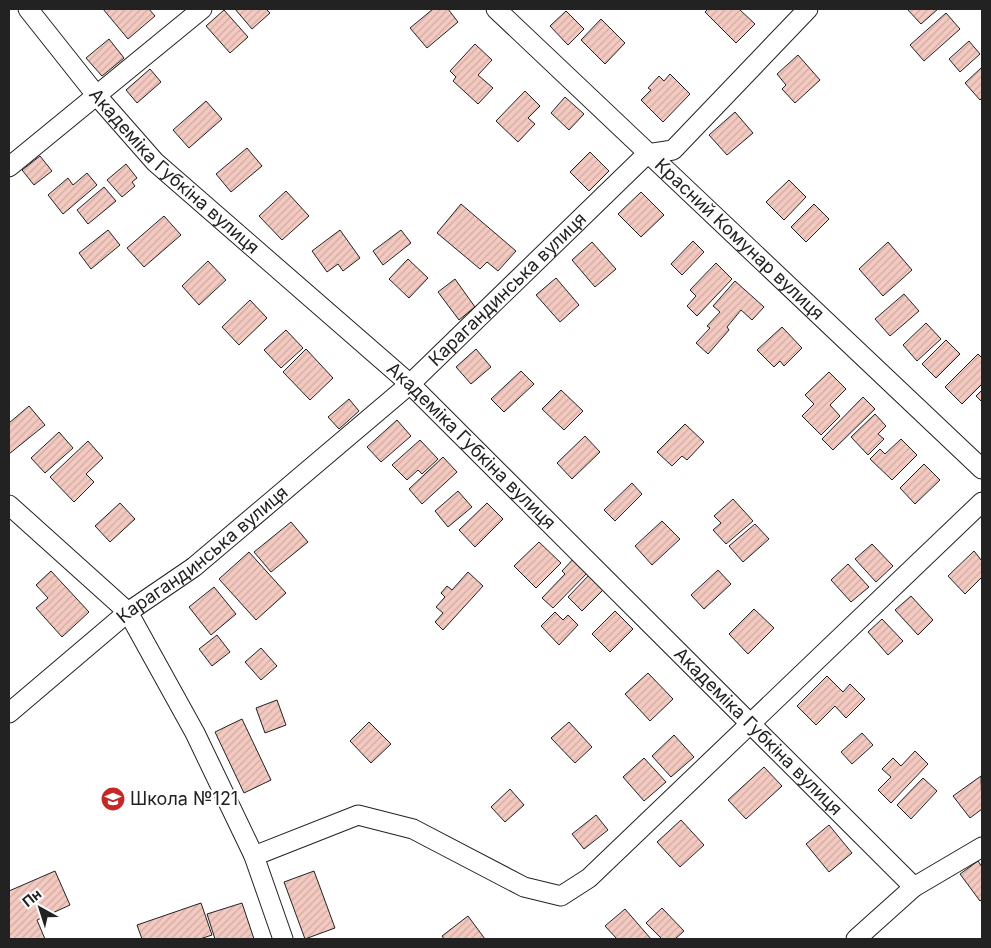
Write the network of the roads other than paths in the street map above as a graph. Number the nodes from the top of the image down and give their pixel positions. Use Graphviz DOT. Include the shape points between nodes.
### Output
graph roads {
  1 [pos="28,9"];
  2 [pos="202,9"];
  3 [pos="496,9"];
  4 [pos="808,9"];
  5 [pos="98,96"];
  6 [pos="647,154"];
  7 [pos="9,167"];
  8 [pos="410,384"];
  9 [pos="982,469"];
  10 [pos="982,502"];
  11 [pos="9,505"];
  12 [pos="128,612"];
  13 [pos="9,713"];
  14 [pos="751,723"];
  15 [pos="982,846"];
  16 [pos="254,856"];
  17 [pos="914,887"];
  18 [pos="283,939"];
  19 [pos="856,939"];
  1 -- 5 [label="street, Академіка Губкіна вулиця"];
  2 -- 5 [label="street"];
  3 -- 6 [label="street, Красний Комунар вулиця"];
  4 -- 6 [label="street" via="673,150"];
  5 -- 7 [label="street"];
  5 -- 8 [label="street, Академіка Губкіна вулиця" via="155,162"];
  6 -- 8 [label="street, Карагандинська вулиця"];
  6 -- 9 [label="street, Красний Комунар вулиця"];
  8 -- 12 [label="street, Карагандинська вулиця" via="194,567"];
  8 -- 14 [label="street, Академіка Губкіна вулиця"];
  10 -- 14 [label="street"];
  11 -- 12 [label="street"];
  12 -- 13 [label="street, Карагандинська вулиця"];
  12 -- 16 [label="street" via="195,733"];
  14 -- 16 [label="street" via="589,878 561,896 524,887 413,829 358,816"];
  14 -- 17 [label="street, Академіка Губкіна вулиця"];
  15 -- 17 [label="street"];
  16 -- 18 [label="street"];
  17 -- 19 [label="street"];
}
